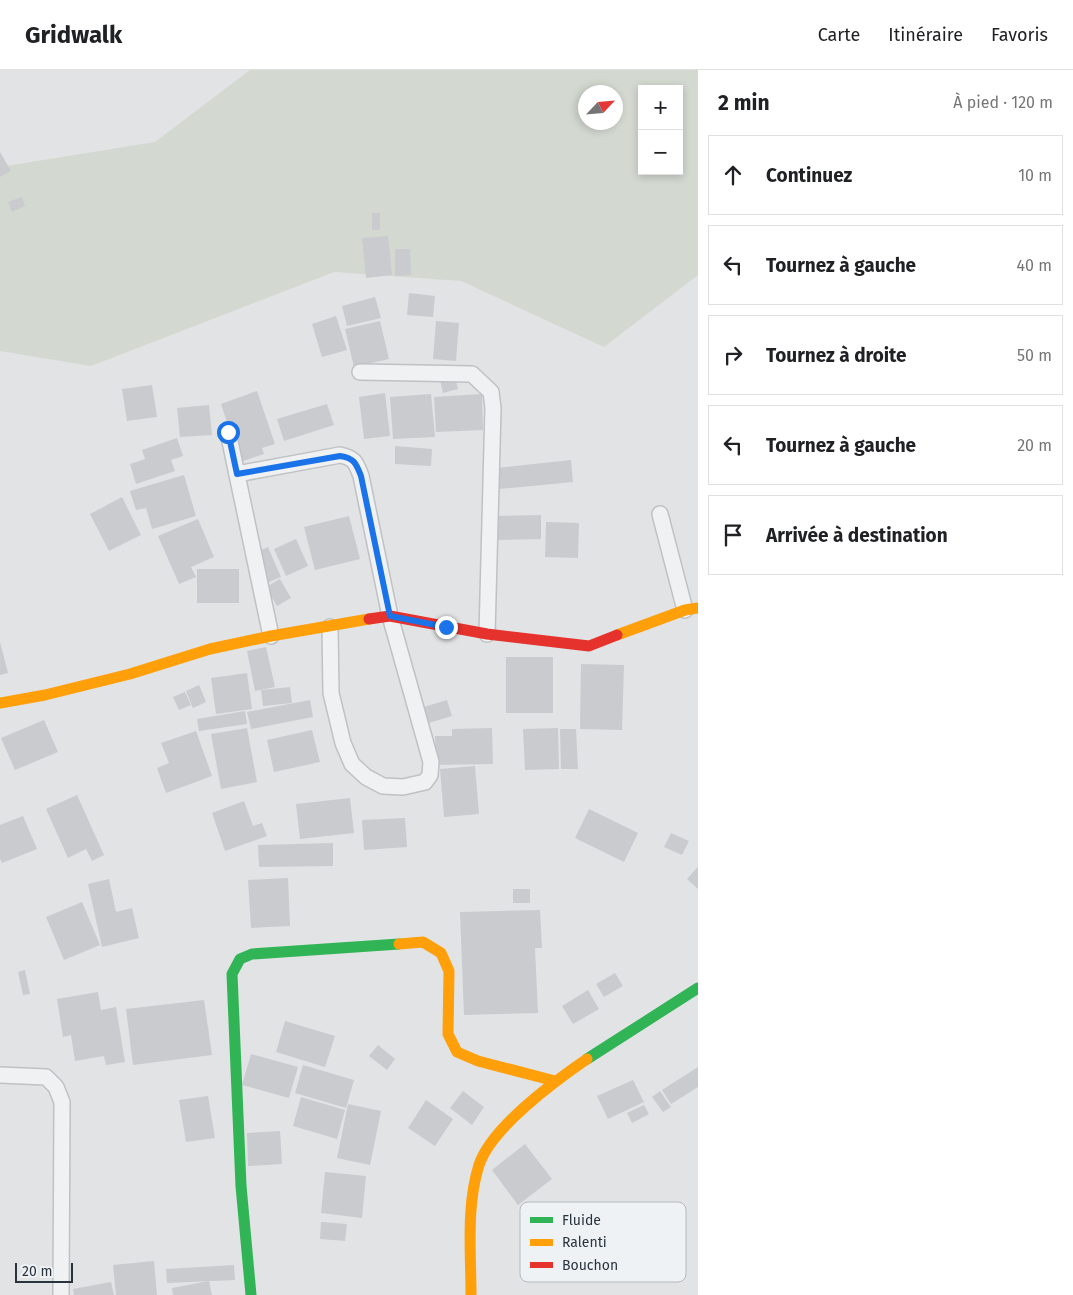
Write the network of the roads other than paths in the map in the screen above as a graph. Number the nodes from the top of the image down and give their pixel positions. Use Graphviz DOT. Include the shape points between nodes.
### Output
graph roads {
  1 [pos="360,372"];
  2 [pos="228,432"];
  3 [pos="237,474"];
  4 [pos="660,514"];
  5 [pos="692,609"];
  6 [pos="390,616"];
  7 [pos="330,627"];
  8 [pos="487,634"];
  9 [pos="271,636"];
  10 [pos="0,702"];
  11 [pos="698,988"];
  12 [pos="0,1075"];
  13 [pos="555,1082"];
  14 [pos="61,1295"];
  15 [pos="251,1295"];
  16 [pos="471,1295"];
  1 -- 8 [label="street" via="472,374 491,392"];
  2 -- 3 [label="street"];
  3 -- 6 [label="street" via="340,456 349,457 356,463"];
  3 -- 9 [label="street"];
  4 -- 5 [label="street"];
  5 -- 8 [label="street" via="589,646"];
  6 -- 7 [label="street"];
  6 -- 7 [label="street" via="431,762 426,782 403,787 383,786 352,764 343,743 331,692"];
  6 -- 8 [label="street"];
  7 -- 9 [label="street"];
  9 -- 10 [label="street" via="210,649 83,686"];
  11 -- 13 [label="street"];
  12 -- 14 [label="street" via="46,1077 56,1087 62,1102"];
  13 -- 15 [label="street" via="457,1052 448,1034 448,970 441,953 423,942 252,954 240,959 232,974 241,1186"];
  13 -- 16 [label="street" via="492,1141 480,1166 472,1200"];
}
